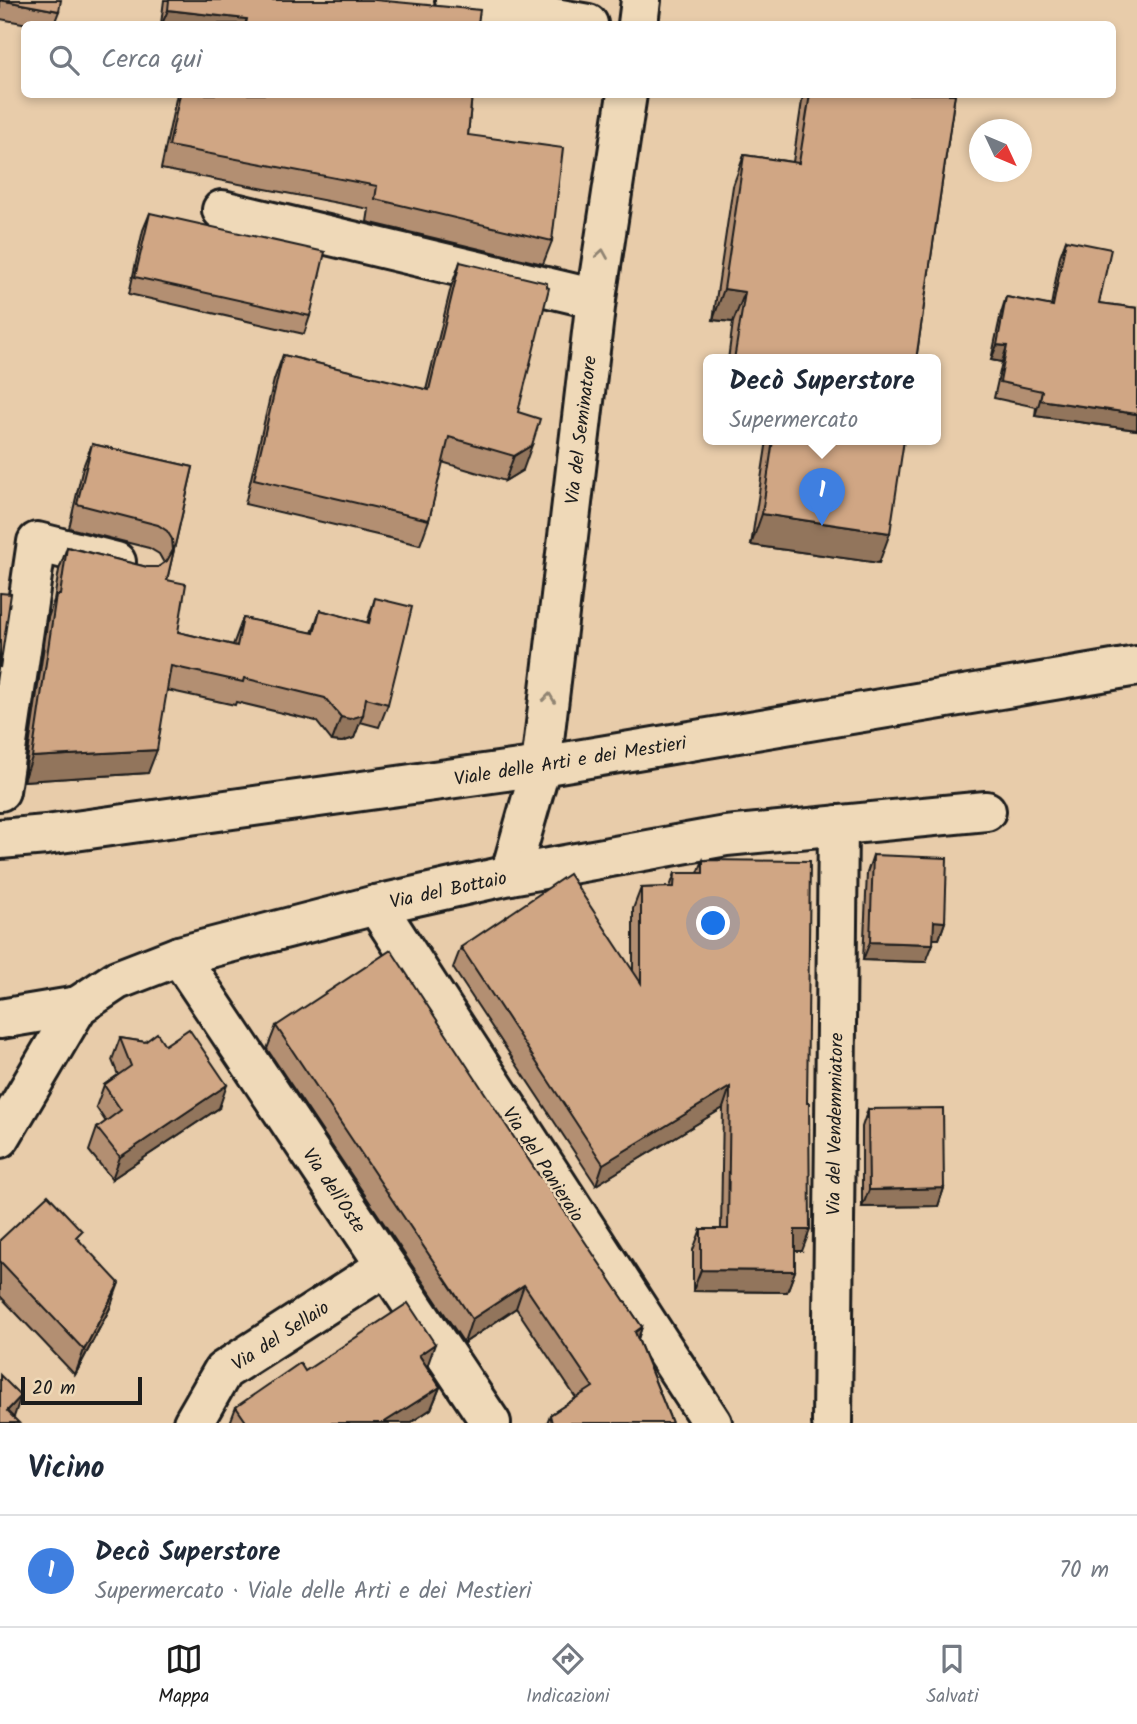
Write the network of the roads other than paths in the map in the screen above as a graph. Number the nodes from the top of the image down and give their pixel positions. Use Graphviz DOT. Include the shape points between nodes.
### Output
graph roads {
  1 [pos="455,0"];
  2 [pos="641,0"];
  3 [pos="571,21"];
  4 [pos="638,21"];
  5 [pos="626,98"];
  6 [pos="222,211"];
  7 [pos="596,299"];
  8 [pos="143,569"];
  9 [pos="1137,666"];
  10 [pos="541,766"];
  11 [pos="0,791"];
  12 [pos="986,811"];
  13 [pos="838,825"];
  14 [pos="0,839"];
  15 [pos="510,875"];
  16 [pos="376,905"];
  17 [pos="179,956"];
  18 [pos="78,1006"];
  19 [pos="0,1020"];
  20 [pos="0,1138"];
  21 [pos="386,1266"];
  22 [pos="193,1423"];
  23 [pos="491,1423"];
  24 [pos="712,1423"];
  25 [pos="832,1423"];
  1 -- 3 [label="street"];
  2 -- 4 [label="street"];
  7 -- 5 [label="street, Via del Seminatore, one-way"];
  6 -- 7 [label="street"];
  10 -- 7 [label="street, Via del Seminatore, one-way"];
  8 -- 11 [label="street" via="37,542"];
  9 -- 10 [label="street, Viale delle Arti e dei Mestieri"];
  10 -- 14 [label="street, Viale delle Arti e dei Mestieri"];
  10 -- 15 [label="street, Via del Seminatore"];
  12 -- 13 [label="street, Via del Bottaio"];
  13 -- 15 [label="street, Via del Bottaio" via="726,836"];
  13 -- 25 [label="street, Via del Vendemmiatore"];
  15 -- 16 [label="street, Via del Bottaio"];
  16 -- 17 [label="street, Via del Bottaio"];
  16 -- 24 [label="street, Via del Panieraio"];
  17 -- 18 [label="street, Via del Bottaio" via="117,980"];
  17 -- 21 [label="street, Via dell'Oste"];
  18 -- 19 [label="street"];
  18 -- 20 [label="street, Via del Bottaio"];
  21 -- 22 [label="street, Via del Sellaio" via="223,1371"];
  21 -- 23 [label="street, Via dell'Oste"];
}
